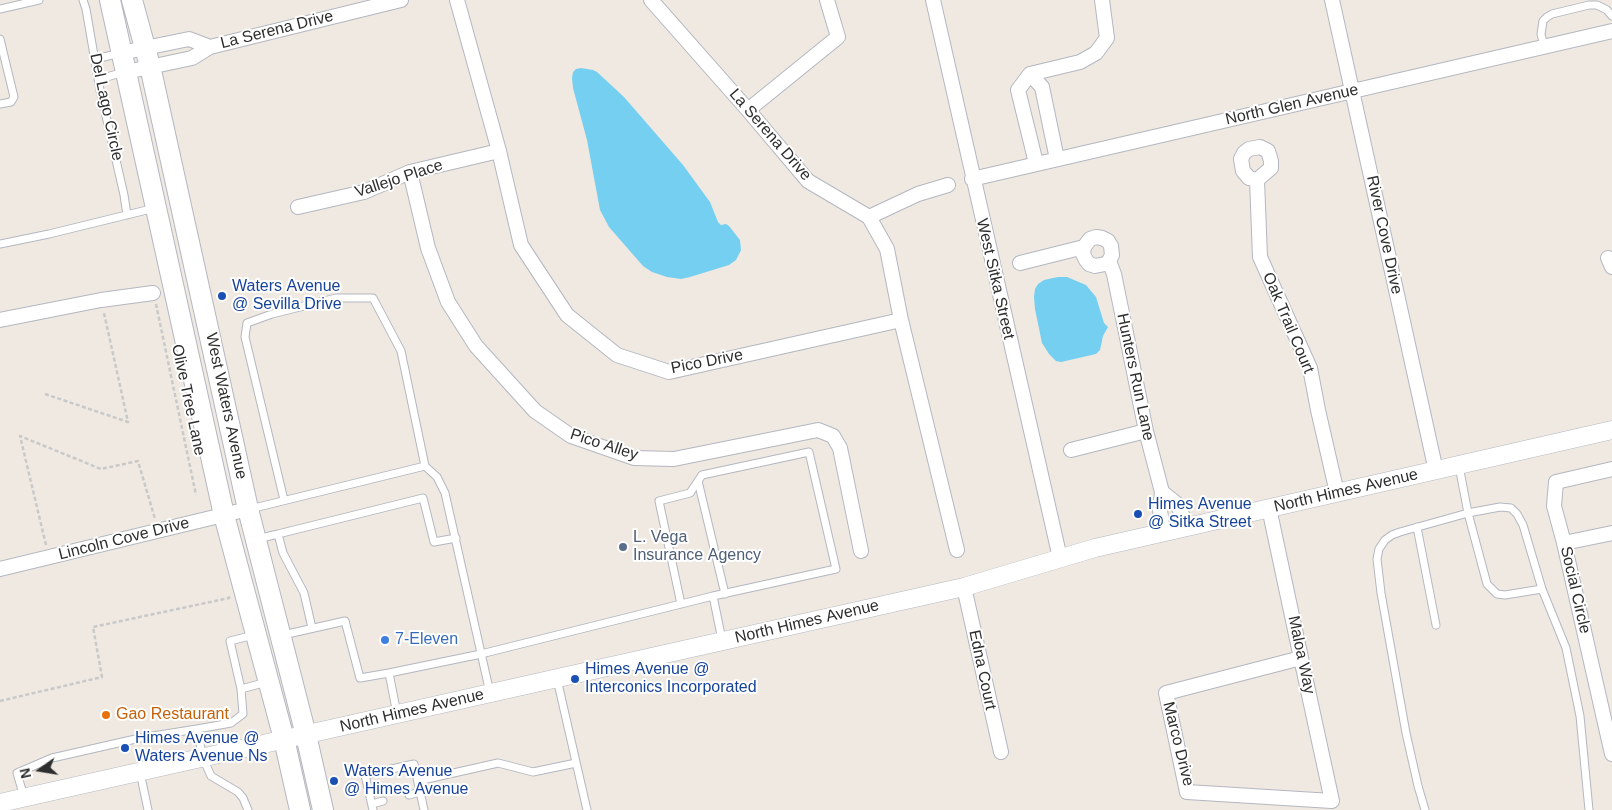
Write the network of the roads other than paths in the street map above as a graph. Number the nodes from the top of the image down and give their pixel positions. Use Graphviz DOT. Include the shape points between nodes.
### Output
graph roads {
  1 [pos="39,0"];
  2 [pos="83,0"];
  3 [pos="110,0"];
  4 [pos="132,0"];
  5 [pos="401,0"];
  6 [pos="458,0"];
  7 [pos="651,0"];
  8 [pos="827,0"];
  9 [pos="932,0"];
  10 [pos="1102,0"];
  11 [pos="1332,0"];
  12 [pos="0,9"];
  13 [pos="1612,16"];
  14 [pos="1612,31"];
  15 [pos="0,39"];
  16 [pos="1544,46"];
  17 [pos="145,47"];
  18 [pos="210,47"];
  19 [pos="95,59"];
  20 [pos="124,63"];
  21 [pos="150,66"];
  22 [pos="1030,74"];
  23 [pos="99,78"];
  24 [pos="1352,91"];
  25 [pos="0,104"];
  26 [pos="748,110"];
  27 [pos="499,151"];
  28 [pos="1057,159"];
  29 [pos="1036,163"];
  30 [pos="410,172"];
  31 [pos="972,179"];
  32 [pos="1257,180"];
  33 [pos="948,185"];
  34 [pos="298,207"];
  35 [pos="156,208"];
  36 [pos="127,215"];
  37 [pos="869,217"];
  38 [pos="0,244"];
  39 [pos="1084,247"];
  40 [pos="1109,261"];
  41 [pos="1020,263"];
  42 [pos="198,279"];
  43 [pos="174,285"];
  44 [pos="154,293"];
  45 [pos="0,320"];
  46 [pos="901,320"];
  47 [pos="1612,430"];
  48 [pos="1146,431"];
  49 [pos="1071,450"];
  50 [pos="426,466"];
  51 [pos="1459,466"];
  52 [pos="1612,469"];
  53 [pos="1436,471"];
  54 [pos="698,481"];
  55 [pos="1162,492"];
  56 [pos="1337,493"];
  57 [pos="284,500"];
  58 [pos="1269,508"];
  59 [pos="248,509"];
  60 [pos="1468,513"];
  61 [pos="224,515"];
  62 [pos="1188,527"];
  63 [pos="1416,527"];
  64 [pos="1164,532"];
  65 [pos="1612,533"];
  66 [pos="278,534"];
  67 [pos="456,538"];
  68 [pos="256,540"];
  69 [pos="1564,543"];
  70 [pos="861,550"];
  71 [pos="957,550"];
  72 [pos="1060,558"];
  73 [pos="0,569"];
  74 [pos="964,587"];
  75 [pos="1542,589"];
  76 [pos="725,594"];
  77 [pos="712,596"];
  78 [pos="681,604"];
  79 [pos="1436,625"];
  80 [pos="312,628"];
  81 [pos="256,635"];
  82 [pos="280,636"];
  83 [pos="722,641"];
  84 [pos="481,654"];
  85 [pos="1301,658"];
  86 [pos="389,674"];
  87 [pos="557,678"];
  88 [pos="268,682"];
  89 [pos="241,689"];
  90 [pos="490,693"];
  91 [pos="397,714"];
  92 [pos="197,729"];
  93 [pos="306,734"];
  94 [pos="284,739"];
  95 [pos="1001,752"];
  96 [pos="1612,754"];
  97 [pos="202,758"];
  98 [pos="576,763"];
  99 [pos="140,772"];
  100 [pos="418,781"];
  101 [pos="420,792"];
  102 [pos="409,795"];
  103 [pos="24,798"];
  104 [pos="383,801"];
  105 [pos="1332,801"];
  106 [pos="0,803"];
  107 [pos="372,807"];
  108 [pos="148,810"];
  109 [pos="248,810"];
  110 [pos="300,810"];
  111 [pos="323,810"];
  112 [pos="424,810"];
  113 [pos="587,810"];
  114 [pos="1426,810"];
  115 [pos="1589,810"];
  1 -- 12 [label="lane"];
  2 -- 19 [label="lane, Del Lago Circle"];
  3 -- 20 [label="main road, West Waters Avenue"];
  4 -- 17 [label="main road, West Waters Avenue"];
  5 -- 18 [label="street, La Serena Drive"];
  6 -- 27 [label="street, Pico Drive"];
  7 -- 26 [label="street, La Serena Drive"];
  8 -- 26 [label="street" via="838,37"];
  9 -- 31 [label="street, West Sitka Street"];
  10 -- 22 [label="street" via="1107,38 1096,53 1080,62"];
  11 -- 24 [label="street, River Cove Drive"];
  13 -- 16 [label="lane" via="1597,5 1552,14 1543,21 1541,34"];
  14 -- 16 [label="street, North Glen Avenue"];
  15 -- 25 [label="lane" via="14,97 11,102"];
  16 -- 24 [label="street, North Glen Avenue"];
  17 -- 18 [label="street, La Serena Drive" via="189,39"];
  17 -- 20 [label="street, La Serena Drive"];
  17 -- 21 [label="main road, West Waters Avenue"];
  18 -- 21 [label="street, La Serena Drive" via="192,58"];
  19 -- 20 [label="lane"];
  19 -- 23 [label="lane, Del Lago Circle"];
  20 -- 21 [label="street, La Serena Drive"];
  20 -- 23 [label="lane"];
  20 -- 35 [label="main road, West Waters Avenue"];
  21 -- 42 [label="main road, West Waters Avenue"];
  22 -- 28 [label="street" via="1042,88"];
  22 -- 29 [label="street" via="1018,90"];
  23 -- 36 [label="lane, Del Lago Circle"];
  24 -- 28 [label="street, North Glen Avenue"];
  24 -- 53 [label="street, River Cove Drive"];
  26 -- 37 [label="street, La Serena Drive" via="808,181"];
  27 -- 30 [label="street, Vallejo Place"];
  27 -- 46 [label="street, Pico Drive" via="521,245 567,315 618,355 670,372"];
  28 -- 29 [label="street, North Glen Avenue"];
  29 -- 31 [label="street, North Glen Avenue"];
  30 -- 34 [label="street, Vallejo Place" via="364,192"];
  30 -- 70 [label="street, Pico Alley" via="428,248 448,302 476,346 536,411 571,436 634,458 674,459 818,430 833,436 840,448"];
  31 -- 72 [label="street, West Sitka Street"];
  32 -- 56 [label="street, Oak Trail Court" via="1260,257 1310,368"];
  33 -- 37 [label="street" via="918,194"];
  35 -- 36 [label="lane"];
  35 -- 43 [label="main road, West Waters Avenue"];
  36 -- 38 [label="lane"];
  37 -- 46 [label="street" via="887,249"];
  39 -- 40 [label="street" via="1083,254 1089,264 1102,266"];
  39 -- 40 [label="street, Hunters Run Lane" via="1096,237 1108,241 1112,250"];
  39 -- 41 [label="street, Hunters Run Lane"];
  40 -- 48 [label="street, Hunters Run Lane"];
  42 -- 43 [label="main road"];
  42 -- 59 [label="main road, West Waters Avenue"];
  43 -- 61 [label="main road, West Waters Avenue"];
  44 -- 45 [label="street"];
  46 -- 71 [label="street"];
  47 -- 51 [label="street, North Himes Avenue"];
  48 -- 49 [label="street"];
  48 -- 55 [label="street, Hunters Run Lane"];
  50 -- 57 [label="lane"];
  50 -- 57 [label="lane" via="401,351 373,298 336,298 247,323 245,336"];
  50 -- 67 [label="lane" via="437,477 445,493"];
  51 -- 53 [label="street, North Himes Avenue"];
  51 -- 60 [label="lane"];
  52 -- 69 [label="street, Social Circle" via="1556,482 1554,506"];
  53 -- 56 [label="street, North Himes Avenue"];
  54 -- 76 [label="lane"];
  54 -- 76 [label="lane" via="702,474 809,452 836,569"];
  54 -- 78 [label="lane" via="690,493 659,501"];
  55 -- 62 [label="street, Hunters Run Lane" via="1176,504"];
  55 -- 64 [label="street, Hunters Run Lane" via="1160,510"];
  56 -- 58 [label="street, North Himes Avenue"];
  57 -- 59 [label="lane"];
  58 -- 62 [label="street, North Himes Avenue"];
  58 -- 85 [label="street, Maloa Way"];
  59 -- 61 [label="street, Lincoln Cove Drive"];
  59 -- 68 [label="main road, West Waters Avenue"];
  60 -- 63 [label="lane"];
  60 -- 75 [label="lane" via="1500,507 1511,508 1517,514"];
  60 -- 75 [label="lane" via="1487,584 1492,590 1504,595"];
  61 -- 73 [label="street, Lincoln Cove Drive"];
  61 -- 81 [label="main road, West Waters Avenue"];
  62 -- 64 [label="street, North Himes Avenue"];
  63 -- 79 [label="lane"];
  63 -- 114 [label="lane" via="1392,534 1378,549 1377,559 1406,733"];
  64 -- 72 [label="street, North Himes Avenue"];
  65 -- 69 [label="street"];
  66 -- 67 [label="lane" via="423,498 434,542"];
  66 -- 68 [label="lane"];
  66 -- 80 [label="lane" via="283,552 304,594"];
  67 -- 84 [label="lane"];
  68 -- 82 [label="main road, West Waters Avenue"];
  69 -- 96 [label="street, Social Circle"];
  72 -- 74 [label="street, North Himes Avenue"];
  74 -- 83 [label="street, North Himes Avenue"];
  74 -- 95 [label="street, Edna Court"];
  75 -- 115 [label="lane" via="1566,648 1580,716"];
  76 -- 77 [label="lane"];
  77 -- 78 [label="lane"];
  77 -- 83 [label="lane"];
  78 -- 84 [label="lane"];
  80 -- 82 [label="lane"];
  80 -- 86 [label="lane" via="345,621 360,678"];
  81 -- 88 [label="main road, West Waters Avenue"];
  81 -- 89 [label="lane" via="230,641"];
  82 -- 93 [label="main road, West Waters Avenue"];
  83 -- 87 [label="street, North Himes Avenue"];
  84 -- 86 [label="lane"];
  84 -- 90 [label="lane"];
  85 -- 105 [label="street, Maloa Way"];
  85 -- 105 [label="street, Marco Drive" via="1166,693 1187,792"];
  86 -- 91 [label="lane"];
  87 -- 90 [label="street, North Himes Avenue"];
  87 -- 98 [label="lane"];
  88 -- 89 [label="lane"];
  88 -- 94 [label="main road, West Waters Avenue"];
  89 -- 92 [label="lane" via="244,714 231,723"];
  90 -- 91 [label="street, North Himes Avenue"];
  91 -- 93 [label="street, North Himes Avenue"];
  92 -- 97 [label="lane"];
  92 -- 103 [label="lane" via="52,758 17,773"];
  93 -- 94 [label="street, North Himes Avenue"];
  93 -- 111 [label="main road, West Waters Avenue"];
  94 -- 97 [label="street, North Himes Avenue"];
  94 -- 110 [label="main road, West Waters Avenue"];
  97 -- 99 [label="street, North Himes Avenue"];
  97 -- 109 [label="lane" via="211,776 238,792"];
  98 -- 100 [label="lane" via="533,772 498,763"];
  98 -- 113 [label="lane"];
  99 -- 103 [label="street, North Himes Avenue"];
  99 -- 108 [label="lane"];
  100 -- 101 [label="lane"];
  100 -- 107 [label="lane" via="414,764 365,775"];
  101 -- 102 [label="lane"];
  101 -- 112 [label="lane"];
  103 -- 106 [label="street, North Himes Avenue"];
  104 -- 107 [label="lane"];
}
